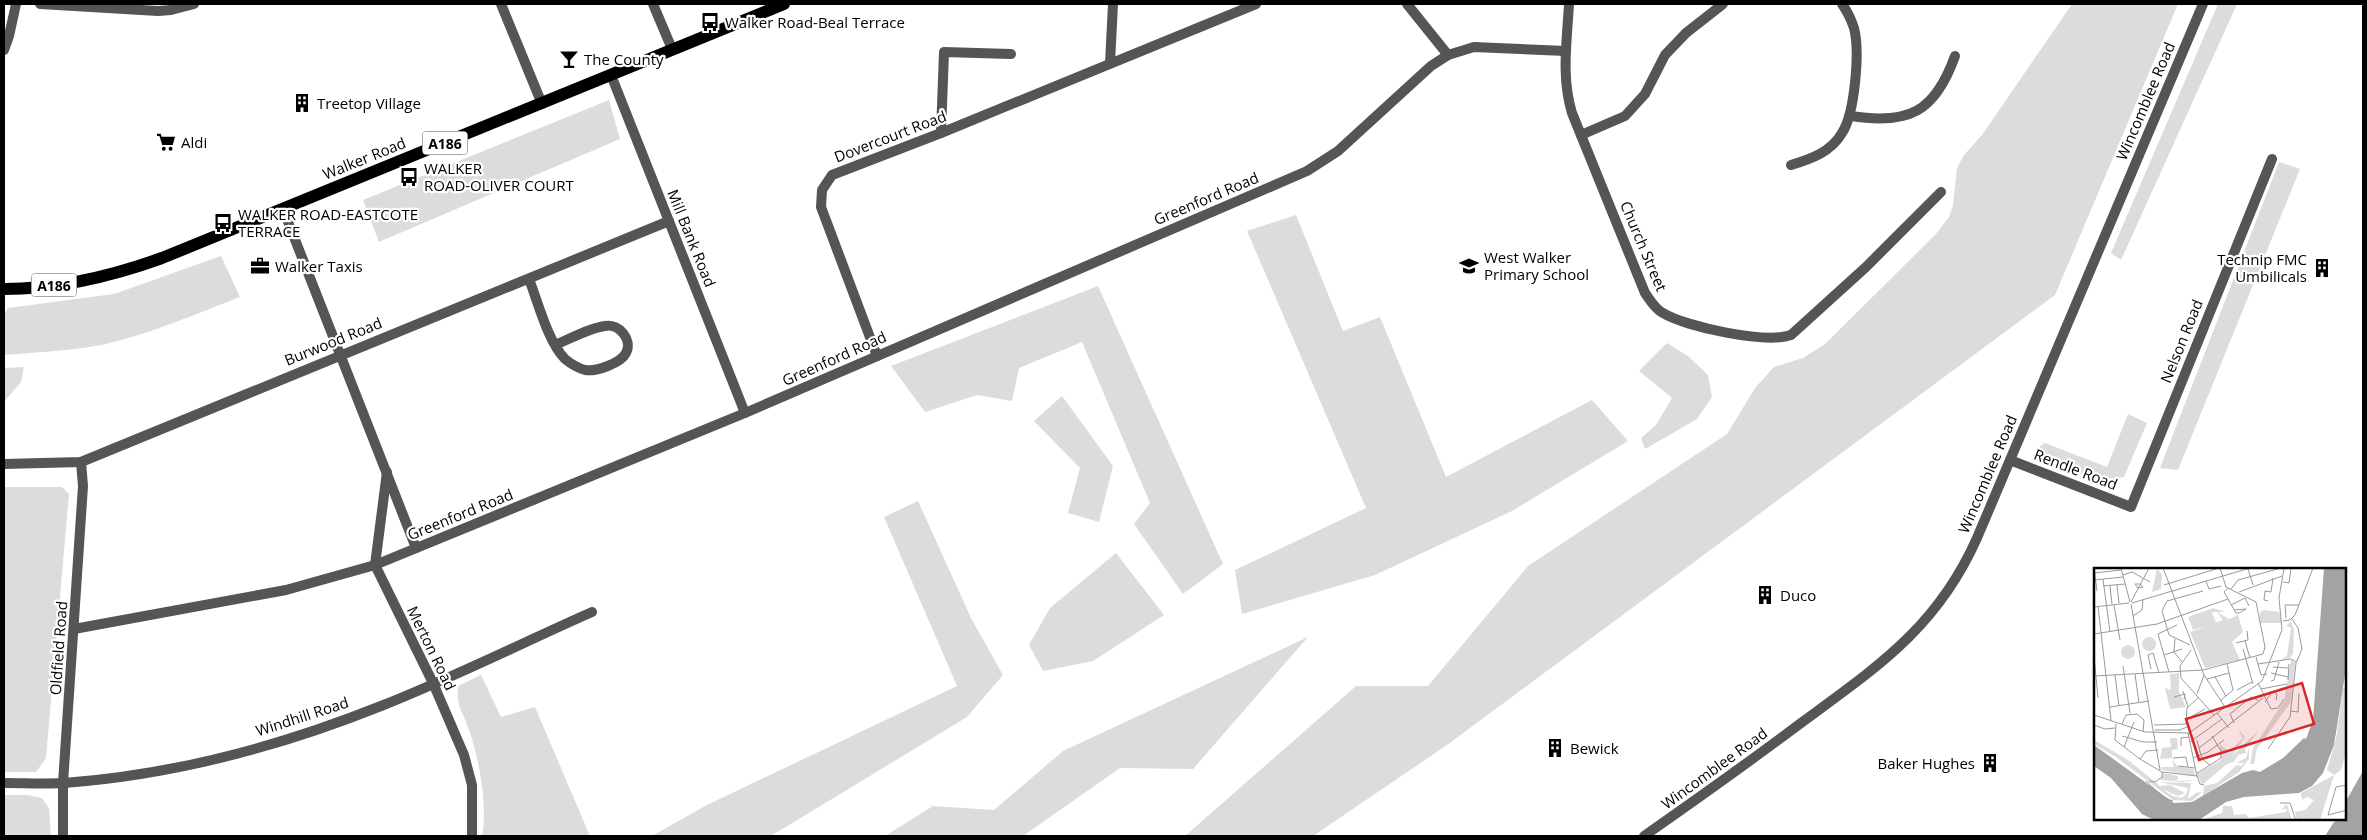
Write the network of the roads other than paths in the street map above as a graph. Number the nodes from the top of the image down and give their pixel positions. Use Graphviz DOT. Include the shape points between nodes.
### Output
graph roads {
  1 [pos="16,4"];
  2 [pos="40,4"];
  3 [pos="194,4"];
  4 [pos="501,4"];
  5 [pos="653,4"];
  6 [pos="784,4"];
  7 [pos="1113,4"];
  8 [pos="1256,4"];
  9 [pos="1407,4"];
  10 [pos="1569,4"];
  11 [pos="1724,4"];
  12 [pos="1842,4"];
  13 [pos="2203,4"];
  14 [pos="114,6"];
  15 [pos="672,49"];
  16 [pos="4,50"];
  17 [pos="1566,52"];
  18 [pos="1011,54"];
  19 [pos="1448,55"];
  20 [pos="1955,56"];
  21 [pos="1110,63"];
  22 [pos="611,75"];
  23 [pos="542,104"];
  24 [pos="1851,116"];
  25 [pos="941,133"];
  26 [pos="1581,135"];
  27 [pos="2272,159"];
  28 [pos="1791,165"];
  29 [pos="1941,192"];
  30 [pos="283,210"];
  31 [pos="669,220"];
  32 [pos="529,279"];
  33 [pos="4,289"];
  34 [pos="555,345"];
  35 [pos="341,353"];
  36 [pos="876,356"];
  37 [pos="745,413"];
  38 [pos="2010,460"];
  39 [pos="82,462"];
  40 [pos="4,464"];
  41 [pos="387,472"];
  42 [pos="2131,507"];
  43 [pos="416,548"];
  44 [pos="375,564"];
  45 [pos="592,612"];
  46 [pos="74,629"];
  47 [pos="433,683"];
  48 [pos="4,782"];
  49 [pos="63,783"];
  50 [pos="63,836"];
  51 [pos="472,836"];
  52 [pos="1644,836"];
  1 -- 16 [label="street"];
  2 -- 14 [label="street"];
  3 -- 14 [label="street" via="171,10"];
  4 -- 23 [label="street"];
  5 -- 15 [label="street"];
  6 -- 15 [label="main road, Walker Road / A186"];
  7 -- 21 [label="street"];
  8 -- 21 [label="street, Dovercourt Road"];
  9 -- 19 [label="street"];
  10 -- 17 [label="street, Church Street"];
  11 -- 26 [label="street" via="1669,50 1645,94 1624,116"];
  12 -- 24 [label="street" via="1854,29"];
  13 -- 38 [label="street, Wincomblee Road"];
  15 -- 22 [label="main road, Walker Road / A186"];
  17 -- 19 [label="street, Greenford Road" via="1474,47"];
  17 -- 26 [label="street, Church Street" via="1566,93"];
  18 -- 25 [label="street" via="944,52"];
  19 -- 36 [label="street, Greenford Road" via="1431,66 1338,152 1307,170"];
  20 -- 24 [label="street" via="1935,98 1924,107 1897,116"];
  21 -- 25 [label="street, Dovercourt Road"];
  22 -- 23 [label="main road, Walker Road / A186"];
  22 -- 31 [label="street, Mill Bank Road"];
  23 -- 30 [label="main road, Walker Road / A186"];
  24 -- 28 [label="street" via="1842,133 1824,152"];
  25 -- 36 [label="street, Dovercourt Road" via="841,170 832,175 822,190 821,207"];
  26 -- 29 [label="street, Church Street" via="1652,304 1676,320 1760,338 1783,338 1798,329"];
  27 -- 42 [label="street, Nelson Road"];
  30 -- 33 [label="main road, Walker Road / A186" via="133,268 72,282"];
  30 -- 35 [label="street"];
  31 -- 32 [label="street, Burwood Road"];
  31 -- 37 [label="street, Mill Bank Road"];
  32 -- 34 [label="street"];
  32 -- 35 [label="street, Burwood Road"];
  34 -- 34 [label="street" via="606,326 621,331 628,346 626,354 619,360 594,370 575,366"];
  35 -- 39 [label="street, Burwood Road"];
  35 -- 41 [label="street"];
  36 -- 37 [label="street, Greenford Road"];
  37 -- 43 [label="street, Greenford Road"];
  38 -- 42 [label="street, Rendle Road"];
  38 -- 52 [label="street, Wincomblee Road" via="1956,581 1912,636 1868,674"];
  39 -- 40 [label="street, Burwood Road"];
  39 -- 46 [label="street, Oldfield Road"];
  41 -- 43 [label="street"];
  41 -- 44 [label="street"];
  43 -- 44 [label="street, Greenford Road"];
  44 -- 46 [label="street, Greenford Road" via="286,590"];
  44 -- 47 [label="street, Merton Road"];
  45 -- 47 [label="street, Windhill Road"];
  46 -- 49 [label="street, Oldfield Road"];
  47 -- 49 [label="street, Windhill Road" via="343,720 262,746 162,768"];
  47 -- 51 [label="street, Merton Road" via="468,772 473,800"];
  48 -- 49 [label="street, Windhill Road"];
  49 -- 50 [label="street, Oldfield Road"];
}
